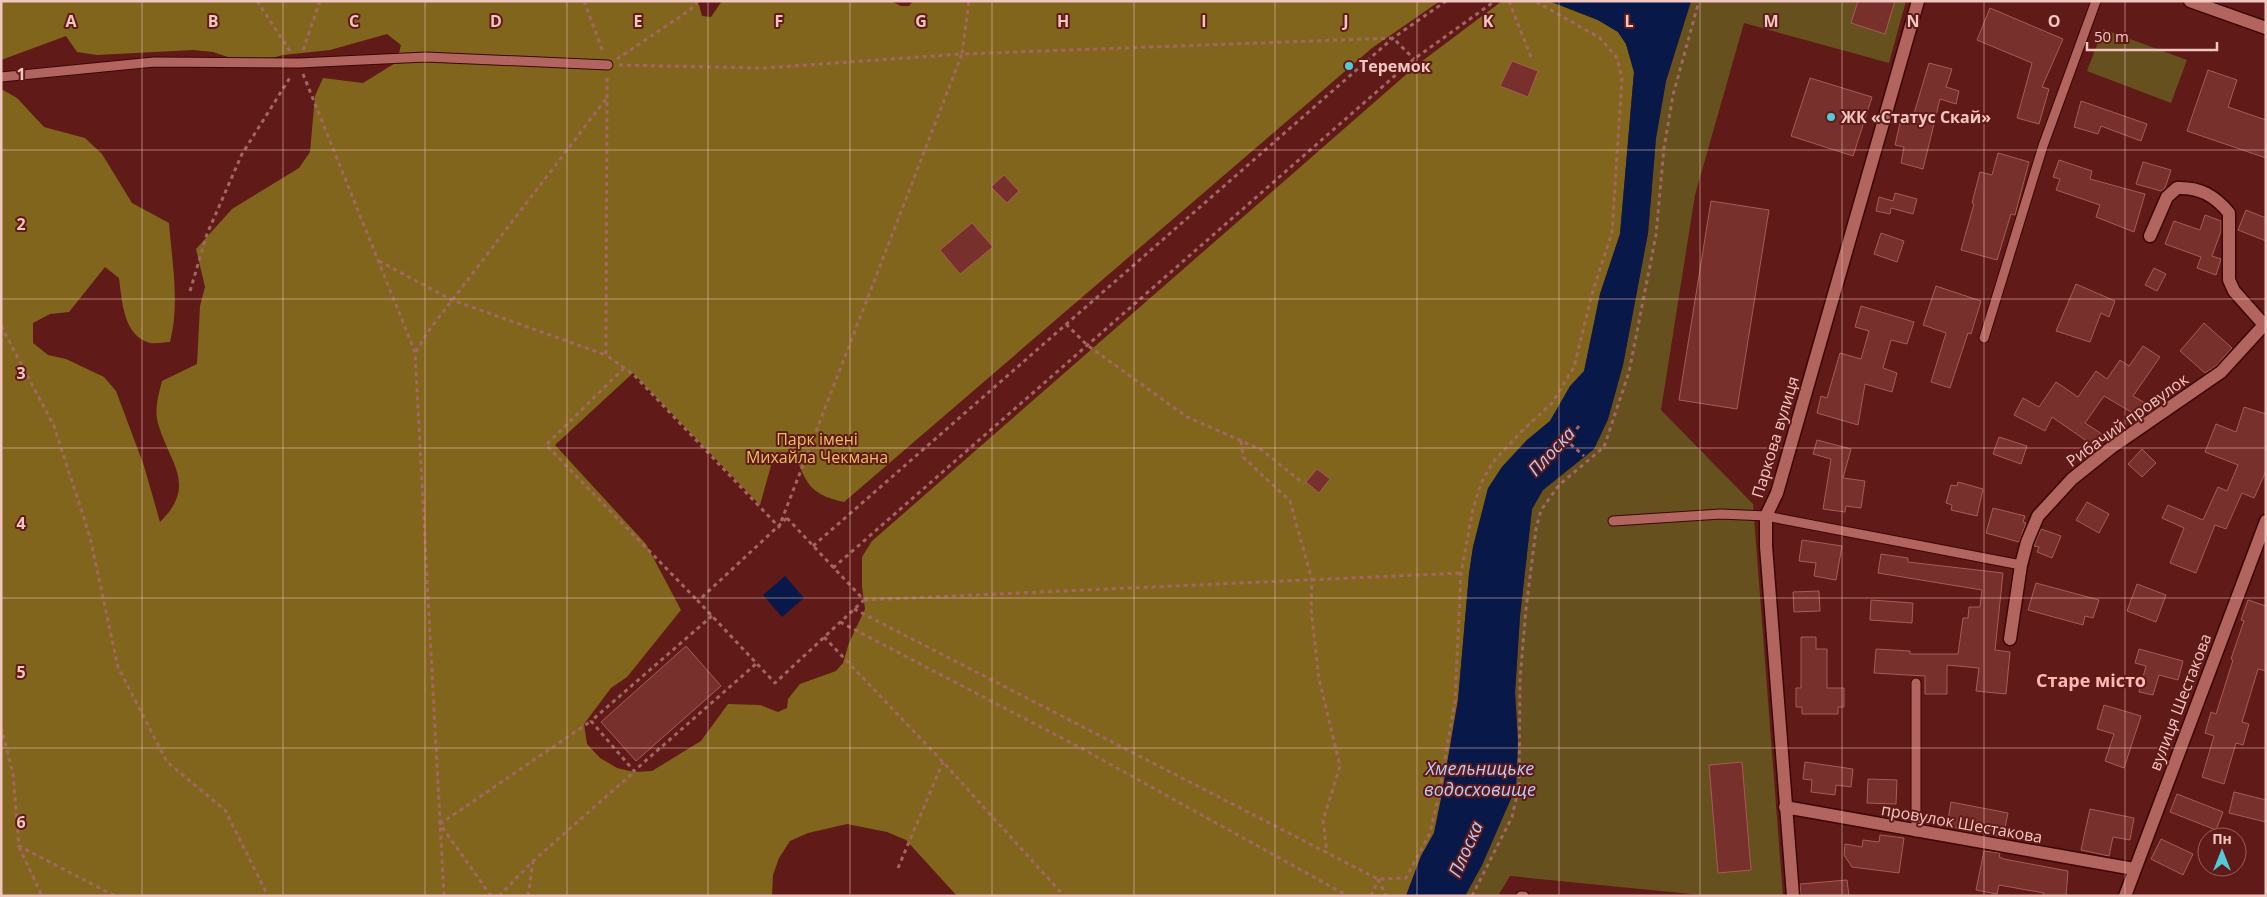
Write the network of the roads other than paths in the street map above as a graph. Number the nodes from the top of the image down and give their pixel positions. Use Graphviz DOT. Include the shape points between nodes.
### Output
graph roads {
  1 [pos="1918,1"];
  2 [pos="2096,1"];
  3 [pos="2190,1"];
  4 [pos="2266,28"];
  5 [pos="608,65"];
  6 [pos="1,77"];
  7 [pos="2150,236"];
  8 [pos="2264,326"];
  9 [pos="1984,338"];
  10 [pos="1766,516"];
  11 [pos="1613,521"];
  12 [pos="2266,521"];
  13 [pos="2021,564"];
  14 [pos="2010,639"];
  15 [pos="1916,683"];
  16 [pos="1785,807"];
  17 [pos="1916,832"];
  18 [pos="2134,869"];
  19 [pos="1793,896"];
  20 [pos="2125,896"];
  1 -- 10 [label="street, Паркова вулиця" via="1777,493"];
  2 -- 9 [label="lane" via="2044,146"];
  3 -- 4 [label="street"];
  5 -- 6 [label="lane" via="426,57 299,63 154,62"];
  7 -- 8 [label="street" via="2167,198 2177,188 2190,188 2217,198 2229,213 2229,280"];
  8 -- 13 [label="street, Рибачий провулок" via="2221,372 2112,447 2072,479 2038,516"];
  10 -- 11 [label="lane" via="1721,514"];
  10 -- 13 [label="lane"];
  10 -- 16 [label="street, Паркова вулиця"];
  12 -- 18 [label="street, вулиця Шестакова"];
  13 -- 14 [label="street, Рибачий провулок"];
  15 -- 17 [label="lane"];
  16 -- 17 [label="street, провулок Шестакова"];
  16 -- 19 [label="street, Паркова вулиця"];
  17 -- 18 [label="street, провулок Шестакова"];
  18 -- 20 [label="street, вулиця Шестакова"];
}
